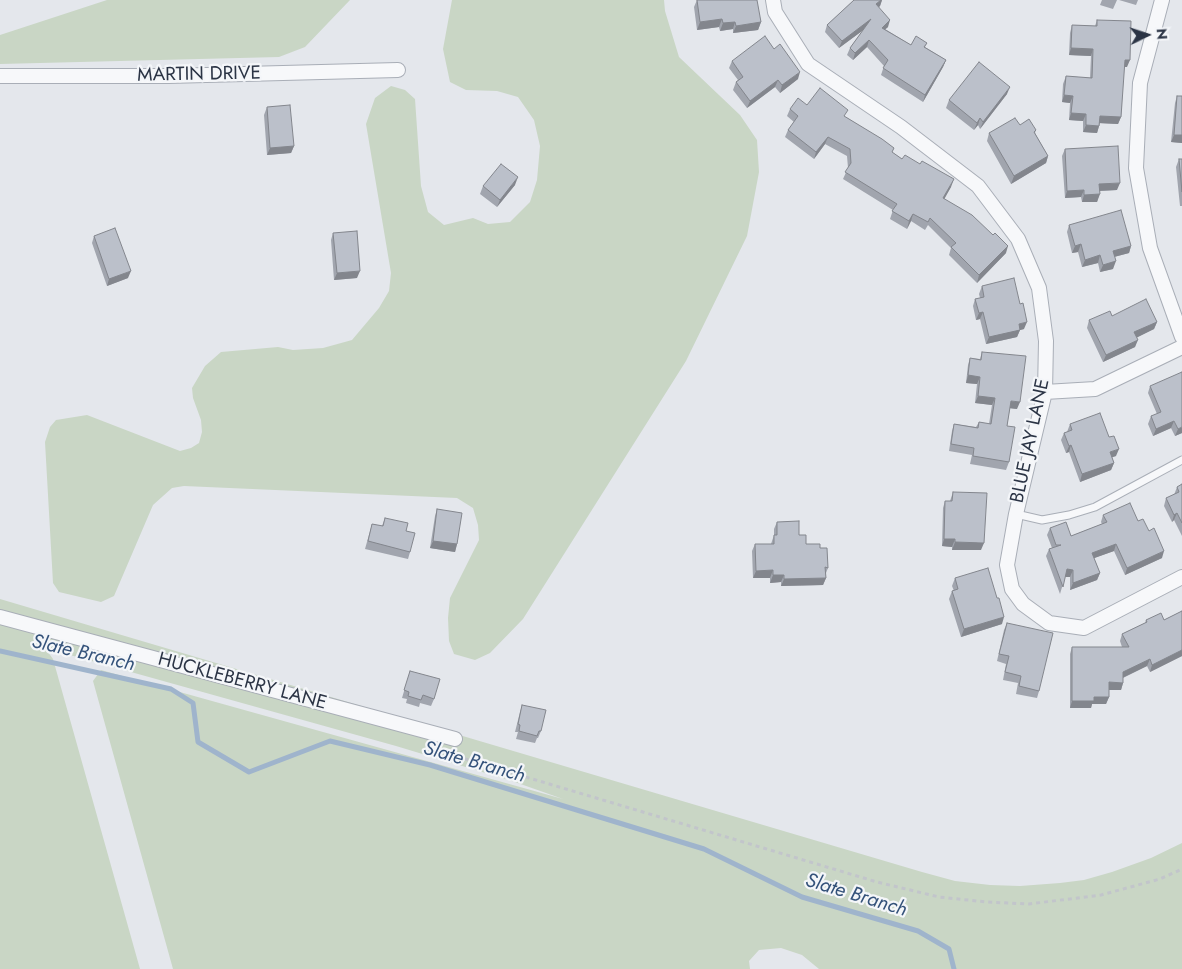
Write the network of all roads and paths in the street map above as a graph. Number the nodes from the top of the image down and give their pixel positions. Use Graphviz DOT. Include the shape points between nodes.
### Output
graph roads {
  1 [pos="773,0"];
  2 [pos="1162,0"];
  3 [pos="398,70"];
  4 [pos="0,76"];
  5 [pos="1182,337"];
  6 [pos="1182,347"];
  7 [pos="1045,392"];
  8 [pos="1182,460"];
  9 [pos="1016,514"];
  10 [pos="1182,577"];
  11 [pos="0,616"];
  12 [pos="455,739"];
  13 [pos="448,754"];
  14 [pos="1182,869"];
  1 -- 7 [label="street, BLUE JAY LANE" via="775,12 808,64 901,127 978,186 1018,239 1039,288 1046,341"];
  2 -- 5 [label="street" via="1140,83 1136,168 1150,248"];
  3 -- 4 [label="street, MARTIN DRIVE" via="168,76"];
  6 -- 7 [label="street" via="1095,389"];
  7 -- 9 [label="street, BLUE JAY LANE"];
  8 -- 9 [label="lane" via="1095,507 1042,520"];
  9 -- 10 [label="street, BLUE JAY LANE" via="1007,565 1012,589 1023,604 1050,623 1084,628"];
  11 -- 12 [label="street, HUCKLEBERRY LANE"];
  13 -- 14 [label="path" via="868,879 939,897 1029,904 1101,896 1160,879"];
}
